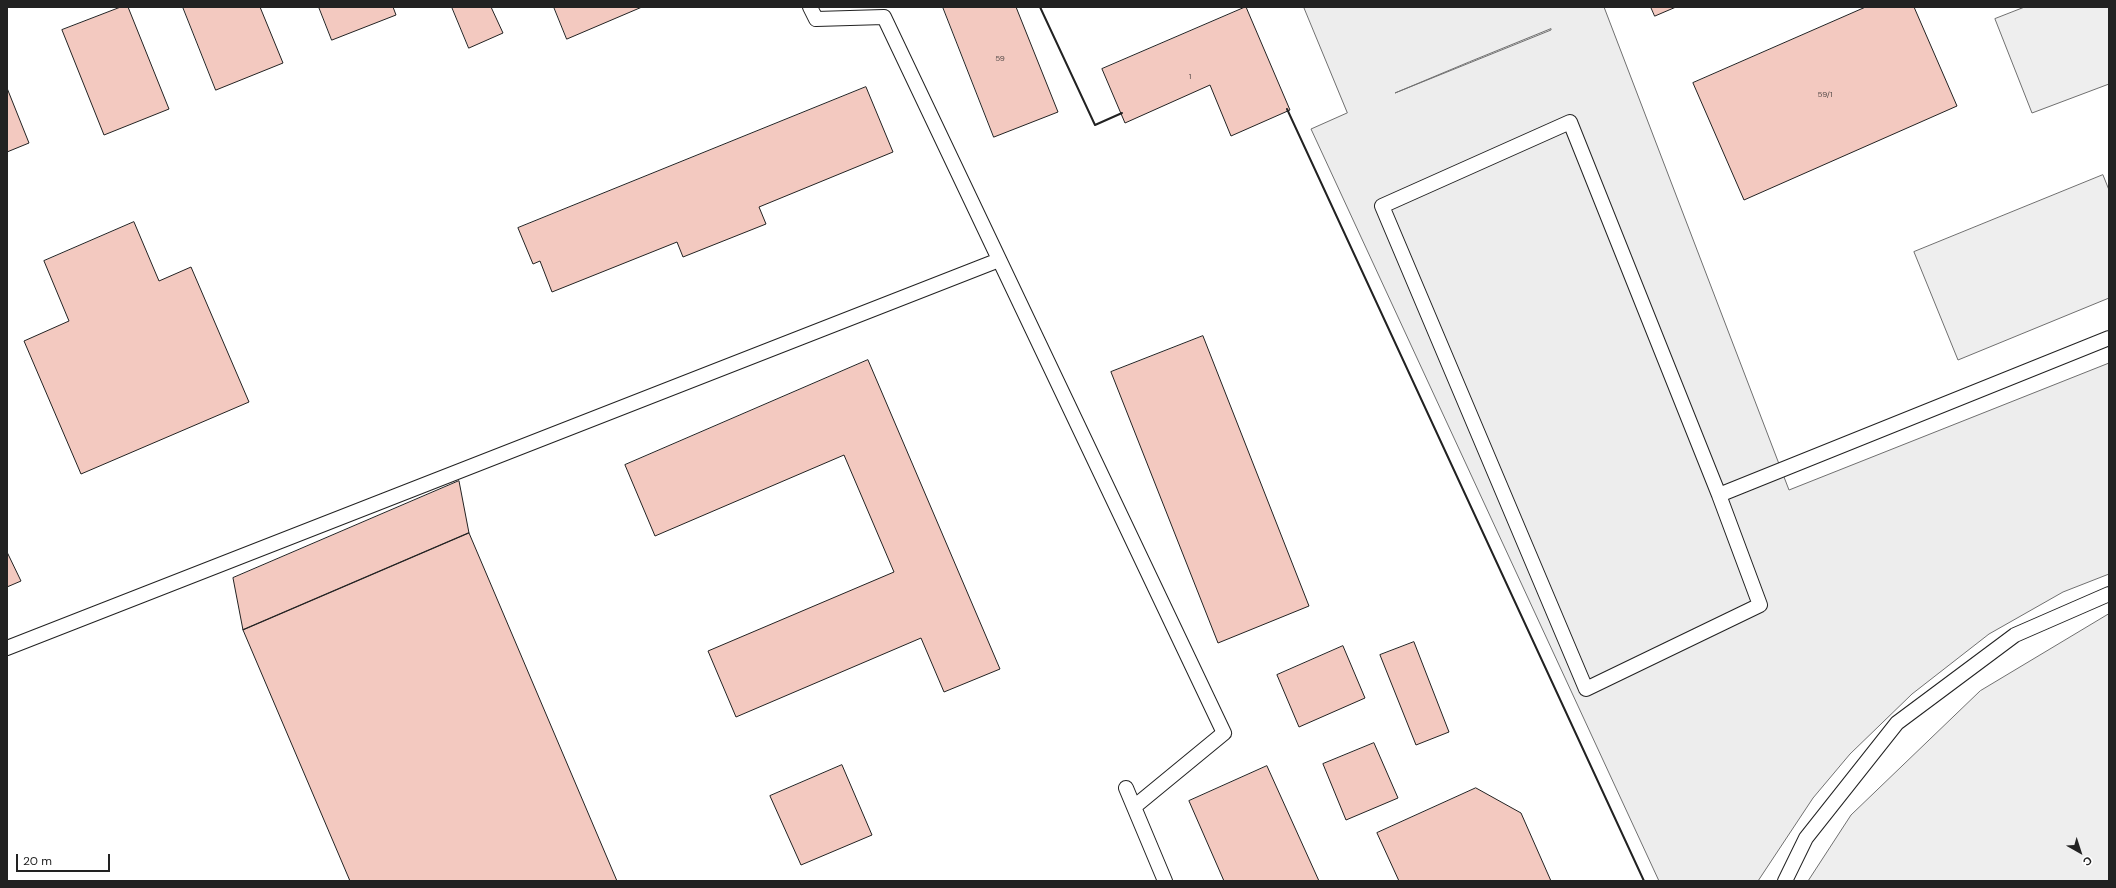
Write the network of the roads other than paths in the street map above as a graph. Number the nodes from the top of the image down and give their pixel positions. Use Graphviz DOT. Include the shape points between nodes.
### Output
graph roads {
  1 [pos="810,7"];
  2 [pos="999,260"];
  3 [pos="2109,338"];
  4 [pos="1719,495"];
  5 [pos="2109,594"];
  6 [pos="7,648"];
  7 [pos="1126,788"];
  8 [pos="1134,807"];
  9 [pos="1165,881"];
  10 [pos="1785,881"];
  1 -- 2 [label="lane" via="816,19 884,17"];
  2 -- 6 [label="lane"];
  2 -- 8 [label="lane" via="1224,733"];
  3 -- 4 [label="lane"];
  4 -- 4 [label="lane" via="1570,122 1382,206 1586,689 1760,604"];
  5 -- 10 [label="lane" via="2015,636 1897,723 1806,838"];
  7 -- 8 [label="lane"];
  8 -- 9 [label="lane"];
}
